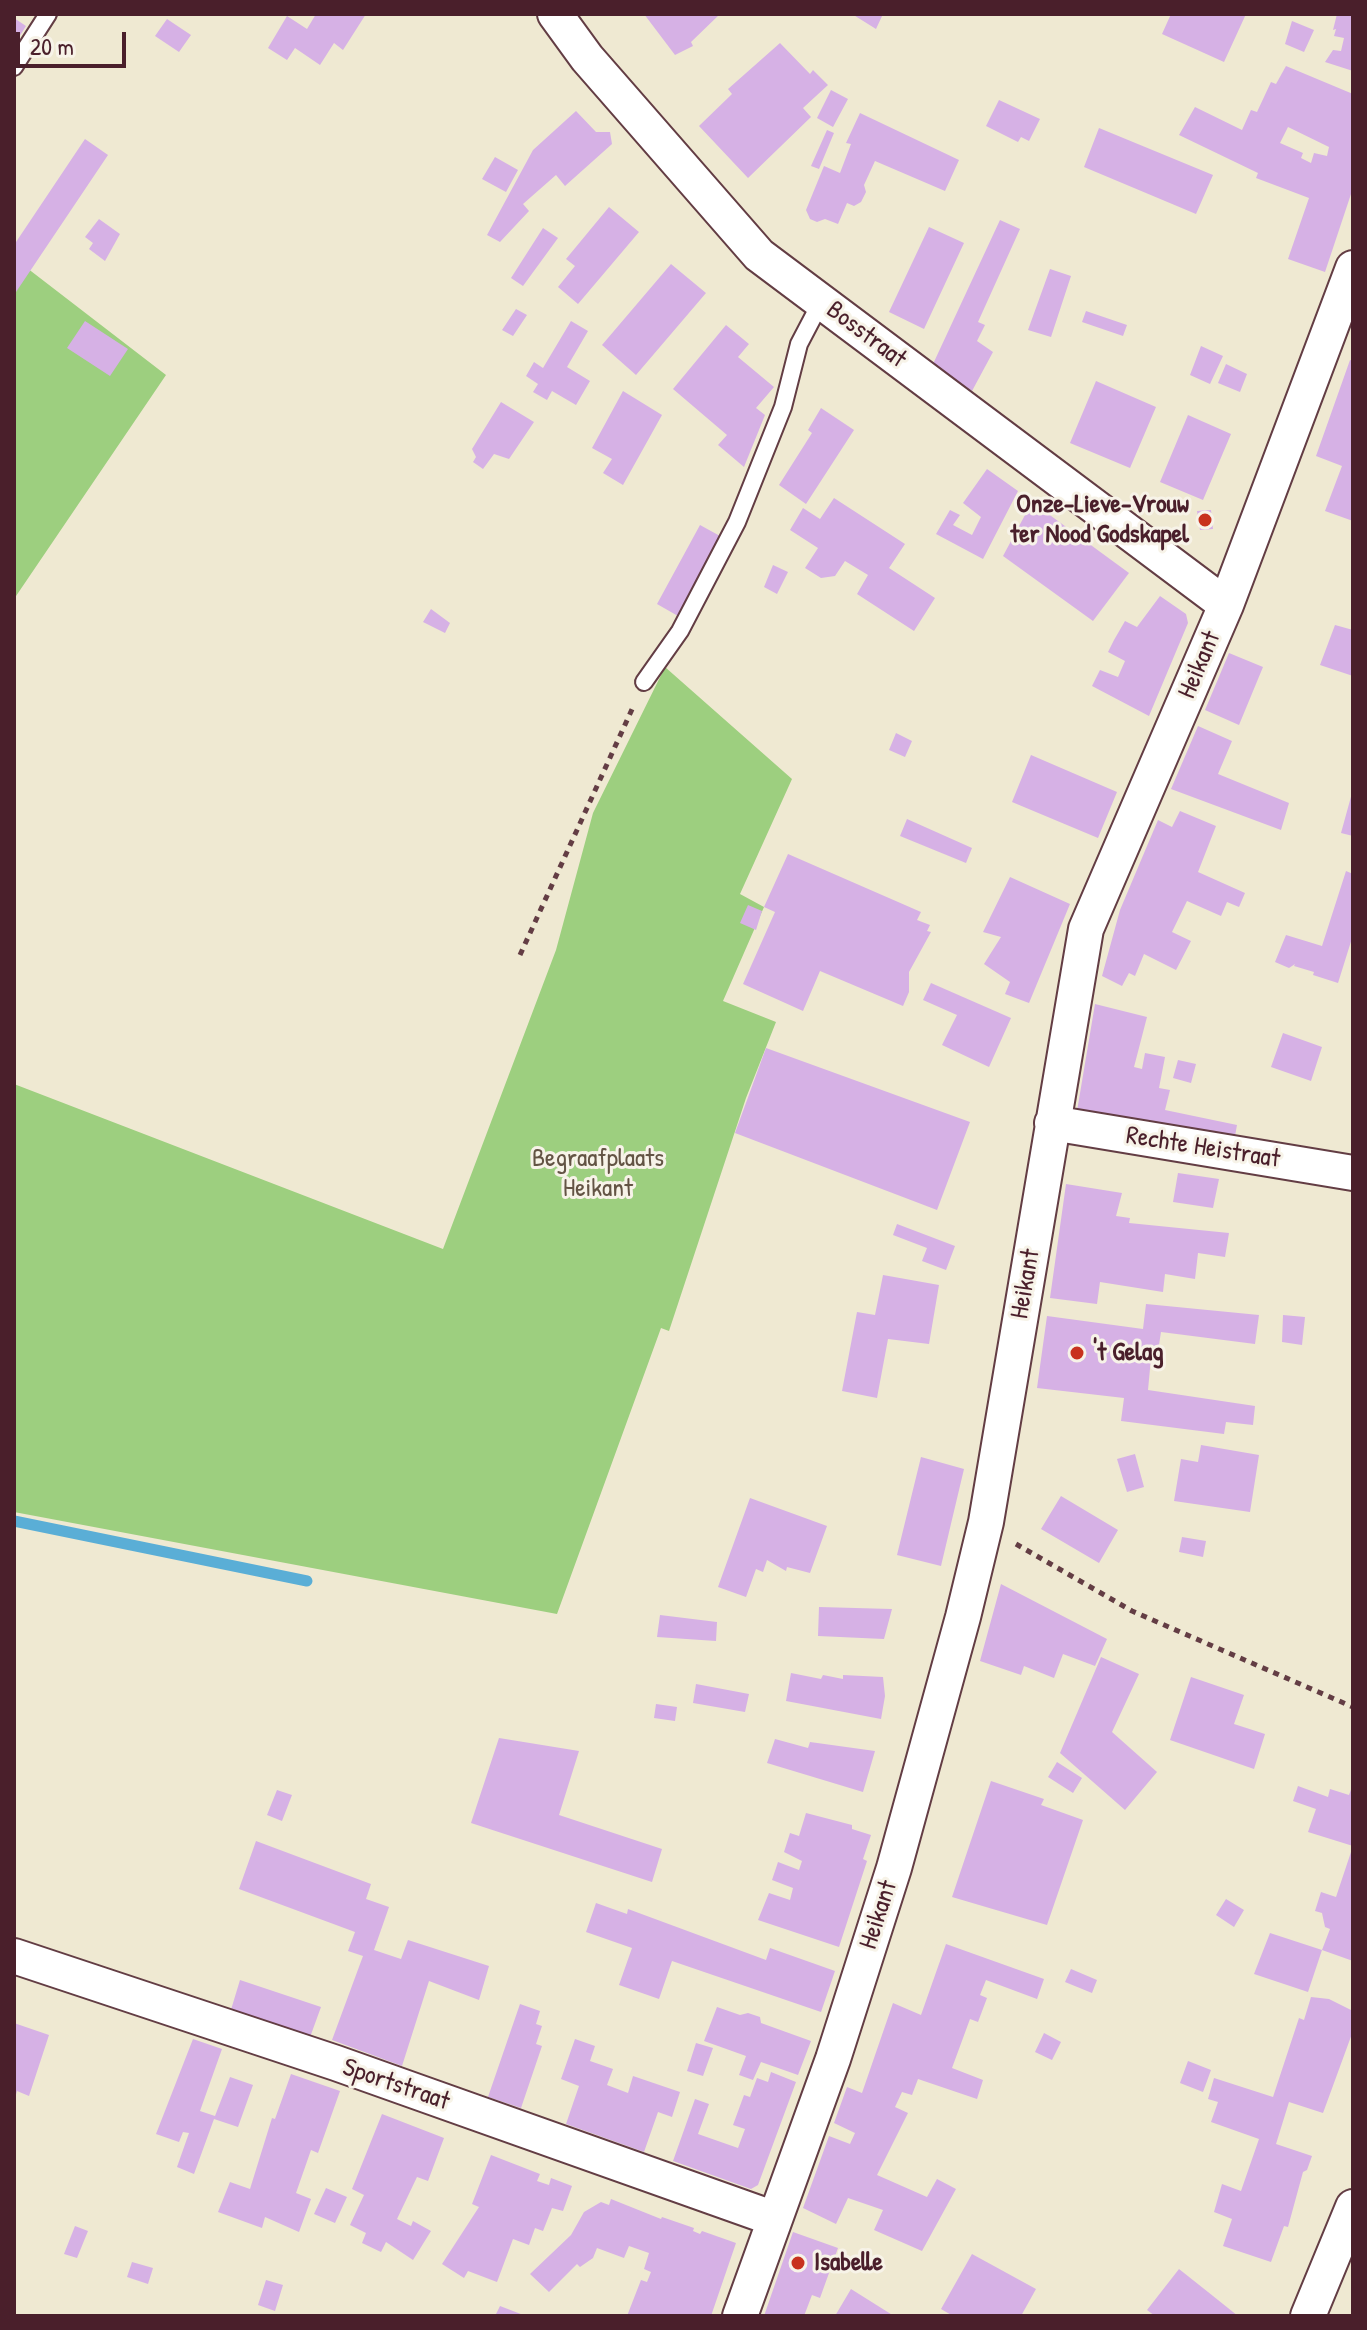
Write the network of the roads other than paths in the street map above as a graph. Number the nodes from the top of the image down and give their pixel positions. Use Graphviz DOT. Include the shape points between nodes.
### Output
graph roads {
  1 [pos="48,14"];
  2 [pos="555,14"];
  3 [pos="14,67"];
  4 [pos="1353,268"];
  5 [pos="821,302"];
  6 [pos="1226,605"];
  7 [pos="644,682"];
  8 [pos="1052,1123"];
  9 [pos="1353,1173"];
  10 [pos="14,1956"];
  11 [pos="1353,2207"];
  12 [pos="775,2219"];
  13 [pos="740,2316"];
  14 [pos="1308,2316"];
  1 -- 3 [label="lane"];
  2 -- 5 [label="street, Bosstraat" via="587,58 759,255"];
  4 -- 6 [label="street, Heikant"];
  5 -- 6 [label="street, Bosstraat"];
  5 -- 7 [label="lane" via="799,344 783,407 737,522 680,631"];
  6 -- 8 [label="street, Heikant" via="1086,929"];
  8 -- 9 [label="street, Rechte Heistraat"];
  8 -- 12 [label="street, Heikant" via="985,1525 894,1868"];
  10 -- 12 [label="street, Sportstraat" via="336,2063"];
  11 -- 14 [label="street"];
  12 -- 13 [label="street, Heikant"];
}
